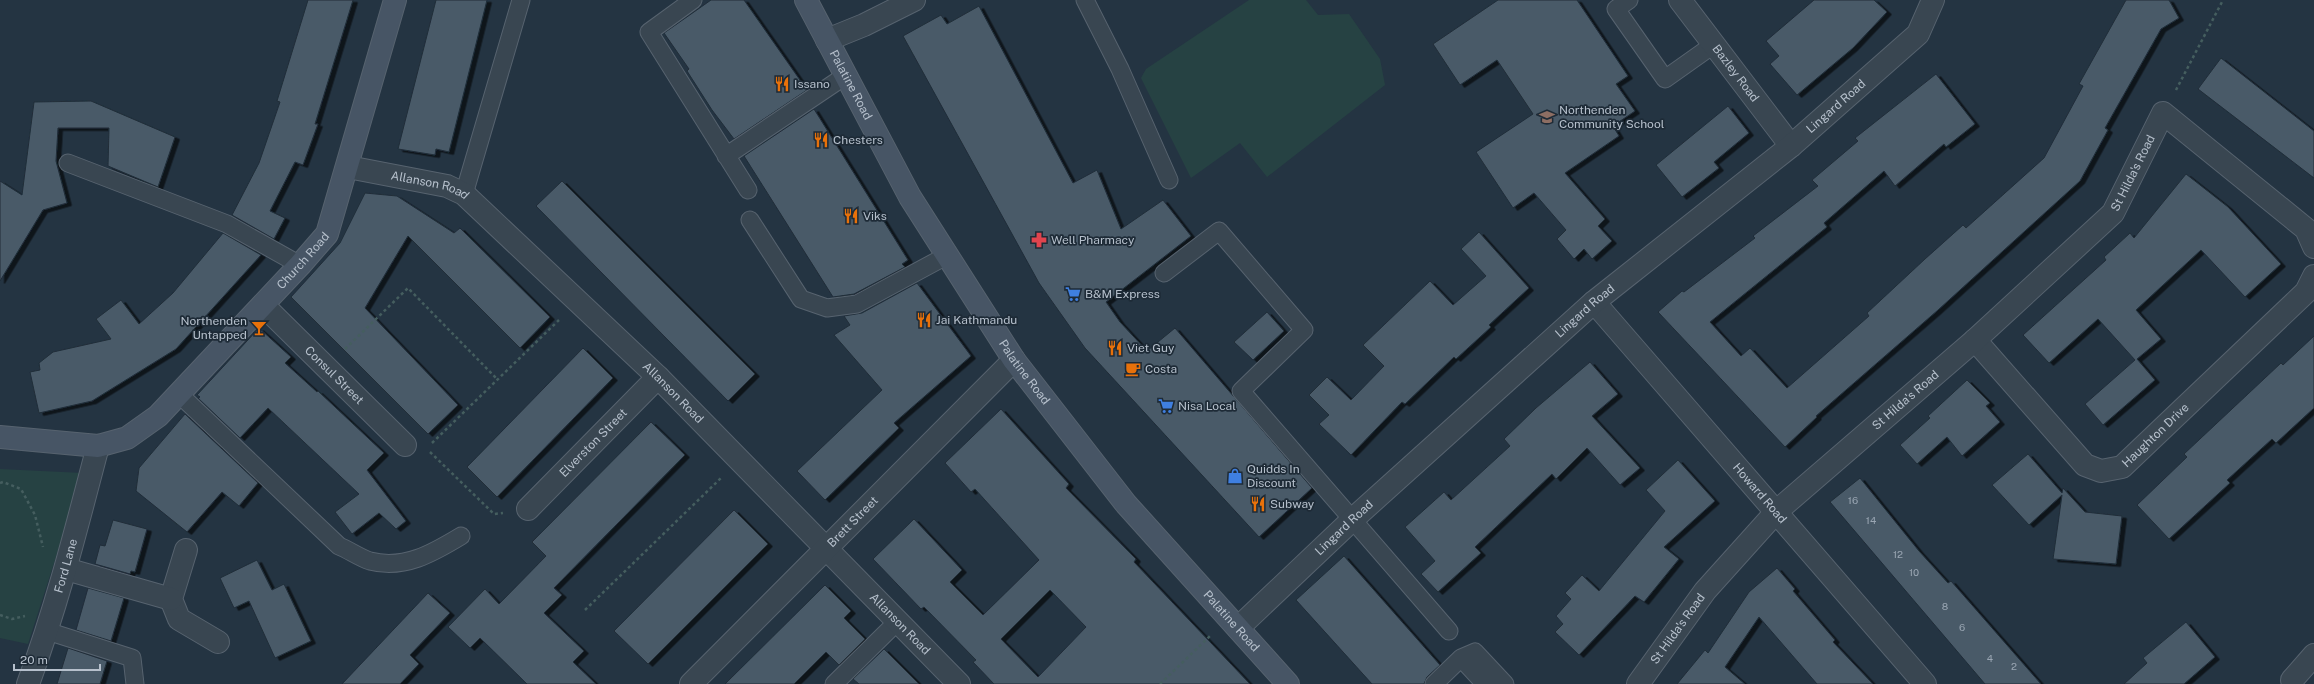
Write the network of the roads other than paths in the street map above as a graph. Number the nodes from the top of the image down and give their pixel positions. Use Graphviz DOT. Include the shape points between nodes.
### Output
graph roads {
  1 [pos="395,0"];
  2 [pos="521,0"];
  3 [pos="693,0"];
  4 [pos="806,0"];
  5 [pos="914,0"];
  6 [pos="1085,0"];
  7 [pos="1629,0"];
  8 [pos="1680,0"];
  9 [pos="1933,0"];
  10 [pos="827,40"];
  11 [pos="1713,45"];
  12 [pos="845,76"];
  13 [pos="1791,146"];
  14 [pos="726,156"];
  15 [pos="68,163"];
  16 [pos="348,166"];
  17 [pos="1169,180"];
  18 [pos="748,190"];
  19 [pos="464,194"];
  20 [pos="750,220"];
  21 [pos="2314,247"];
  22 [pos="948,255"];
  23 [pos="300,265"];
  24 [pos="1164,273"];
  25 [pos="2314,276"];
  26 [pos="1594,302"];
  27 [pos="263,305"];
  28 [pos="1975,340"];
  29 [pos="1014,360"];
  30 [pos="658,377"];
  31 [pos="179,394"];
  32 [pos="0,437"];
  33 [pos="405,445"];
  34 [pos="98,446"];
  35 [pos="528,509"];
  36 [pos="1777,511"];
  37 [pos="1353,519"];
  38 [pos="461,536"];
  39 [pos="826,548"];
  40 [pos="186,550"];
  41 [pos="66,569"];
  42 [pos="171,599"];
  43 [pos="898,621"];
  44 [pos="1234,623"];
  45 [pos="47,631"];
  46 [pos="1449,631"];
  47 [pos="218,642"];
  48 [pos="2314,655"];
  49 [pos="1461,658"];
  50 [pos="2295,682"];
  51 [pos="1438,683"];
  52 [pos="28,684"];
  53 [pos="135,684"];
  54 [pos="691,684"];
  55 [pos="834,684"];
  56 [pos="960,684"];
  57 [pos="1288,684"];
  58 [pos="1485,684"];
  59 [pos="1505,684"];
  60 [pos="1638,684"];
  61 [pos="1925,684"];
  1 -- 16 [label="main road, Church Road"];
  2 -- 19 [label="lane"];
  3 -- 14 [label="lane" via="649,32"];
  4 -- 10 [label="main road, Palatine Road"];
  5 -- 10 [label="street" via="864,26"];
  6 -- 17 [label="lane" via="1120,69"];
  7 -- 11 [label="lane" via="1616,9 1665,79"];
  8 -- 11 [label="street, Bazley Road"];
  9 -- 13 [label="street, Lingard Road" via="1918,34"];
  10 -- 12 [label="main road, Palatine Road"];
  11 -- 13 [label="street, Bazley Road"];
  12 -- 14 [label="lane"];
  12 -- 22 [label="main road, Palatine Road" via="910,197"];
  13 -- 26 [label="street, Lingard Road"];
  14 -- 18 [label="lane"];
  15 -- 23 [label="lane" via="227,224"];
  16 -- 19 [label="street, Allanson Road" via="447,186"];
  16 -- 23 [label="main road, Church Road" via="327,234"];
  19 -- 30 [label="street, Allanson Road"];
  20 -- 22 [label="lane" via="801,299 827,308 857,304"];
  21 -- 28 [label="street, St Hilda's Road" via="2306,229 2163,113 2113,213"];
  22 -- 29 [label="main road, Palatine Road"];
  23 -- 27 [label="main road, Church Road"];
  24 -- 37 [label="lane" via="1219,231 1304,330 1241,391"];
  25 -- 28 [label="street, Haughton Drive" via="2306,292 2122,467 2101,471 2085,465"];
  26 -- 36 [label="street, Howard Road"];
  26 -- 37 [label="street, Lingard Road"];
  27 -- 31 [label="main road, Church Road"];
  27 -- 33 [label="street, Consul Street"];
  28 -- 36 [label="street, St Hilda's Road"];
  29 -- 39 [label="street, Brett Street"];
  29 -- 44 [label="main road, Palatine Road" via="1126,504"];
  30 -- 35 [label="street, Elverston Street"];
  30 -- 39 [label="street, Allanson Road"];
  31 -- 34 [label="main road, Church Road" via="158,416 128,438"];
  31 -- 38 [label="lane" via="339,546 370,561 402,563 425,557"];
  32 -- 34 [label="main road"];
  34 -- 41 [label="street, Ford Lane"];
  36 -- 60 [label="street, St Hilda's Road" via="1705,591"];
  36 -- 61 [label="street, Howard Road"];
  37 -- 44 [label="street, Lingard Road"];
  37 -- 46 [label="lane"];
  39 -- 43 [label="street, Allanson Road"];
  39 -- 54 [label="street, Brett Street"];
  40 -- 42 [label="street"];
  41 -- 42 [label="street"];
  41 -- 45 [label="street, Ford Lane"];
  42 -- 47 [label="street" via="178,619"];
  43 -- 55 [label="lane"];
  43 -- 56 [label="street, Allanson Road"];
  44 -- 57 [label="main road, Palatine Road"];
  45 -- 52 [label="street, Ford Lane"];
  45 -- 53 [label="lane" via="132,658"];
  48 -- 50 [label="street"];
  49 -- 51 [label="lane"];
  49 -- 58 [label="lane"];
  49 -- 59 [label="lane" via="1475,652"];
}
